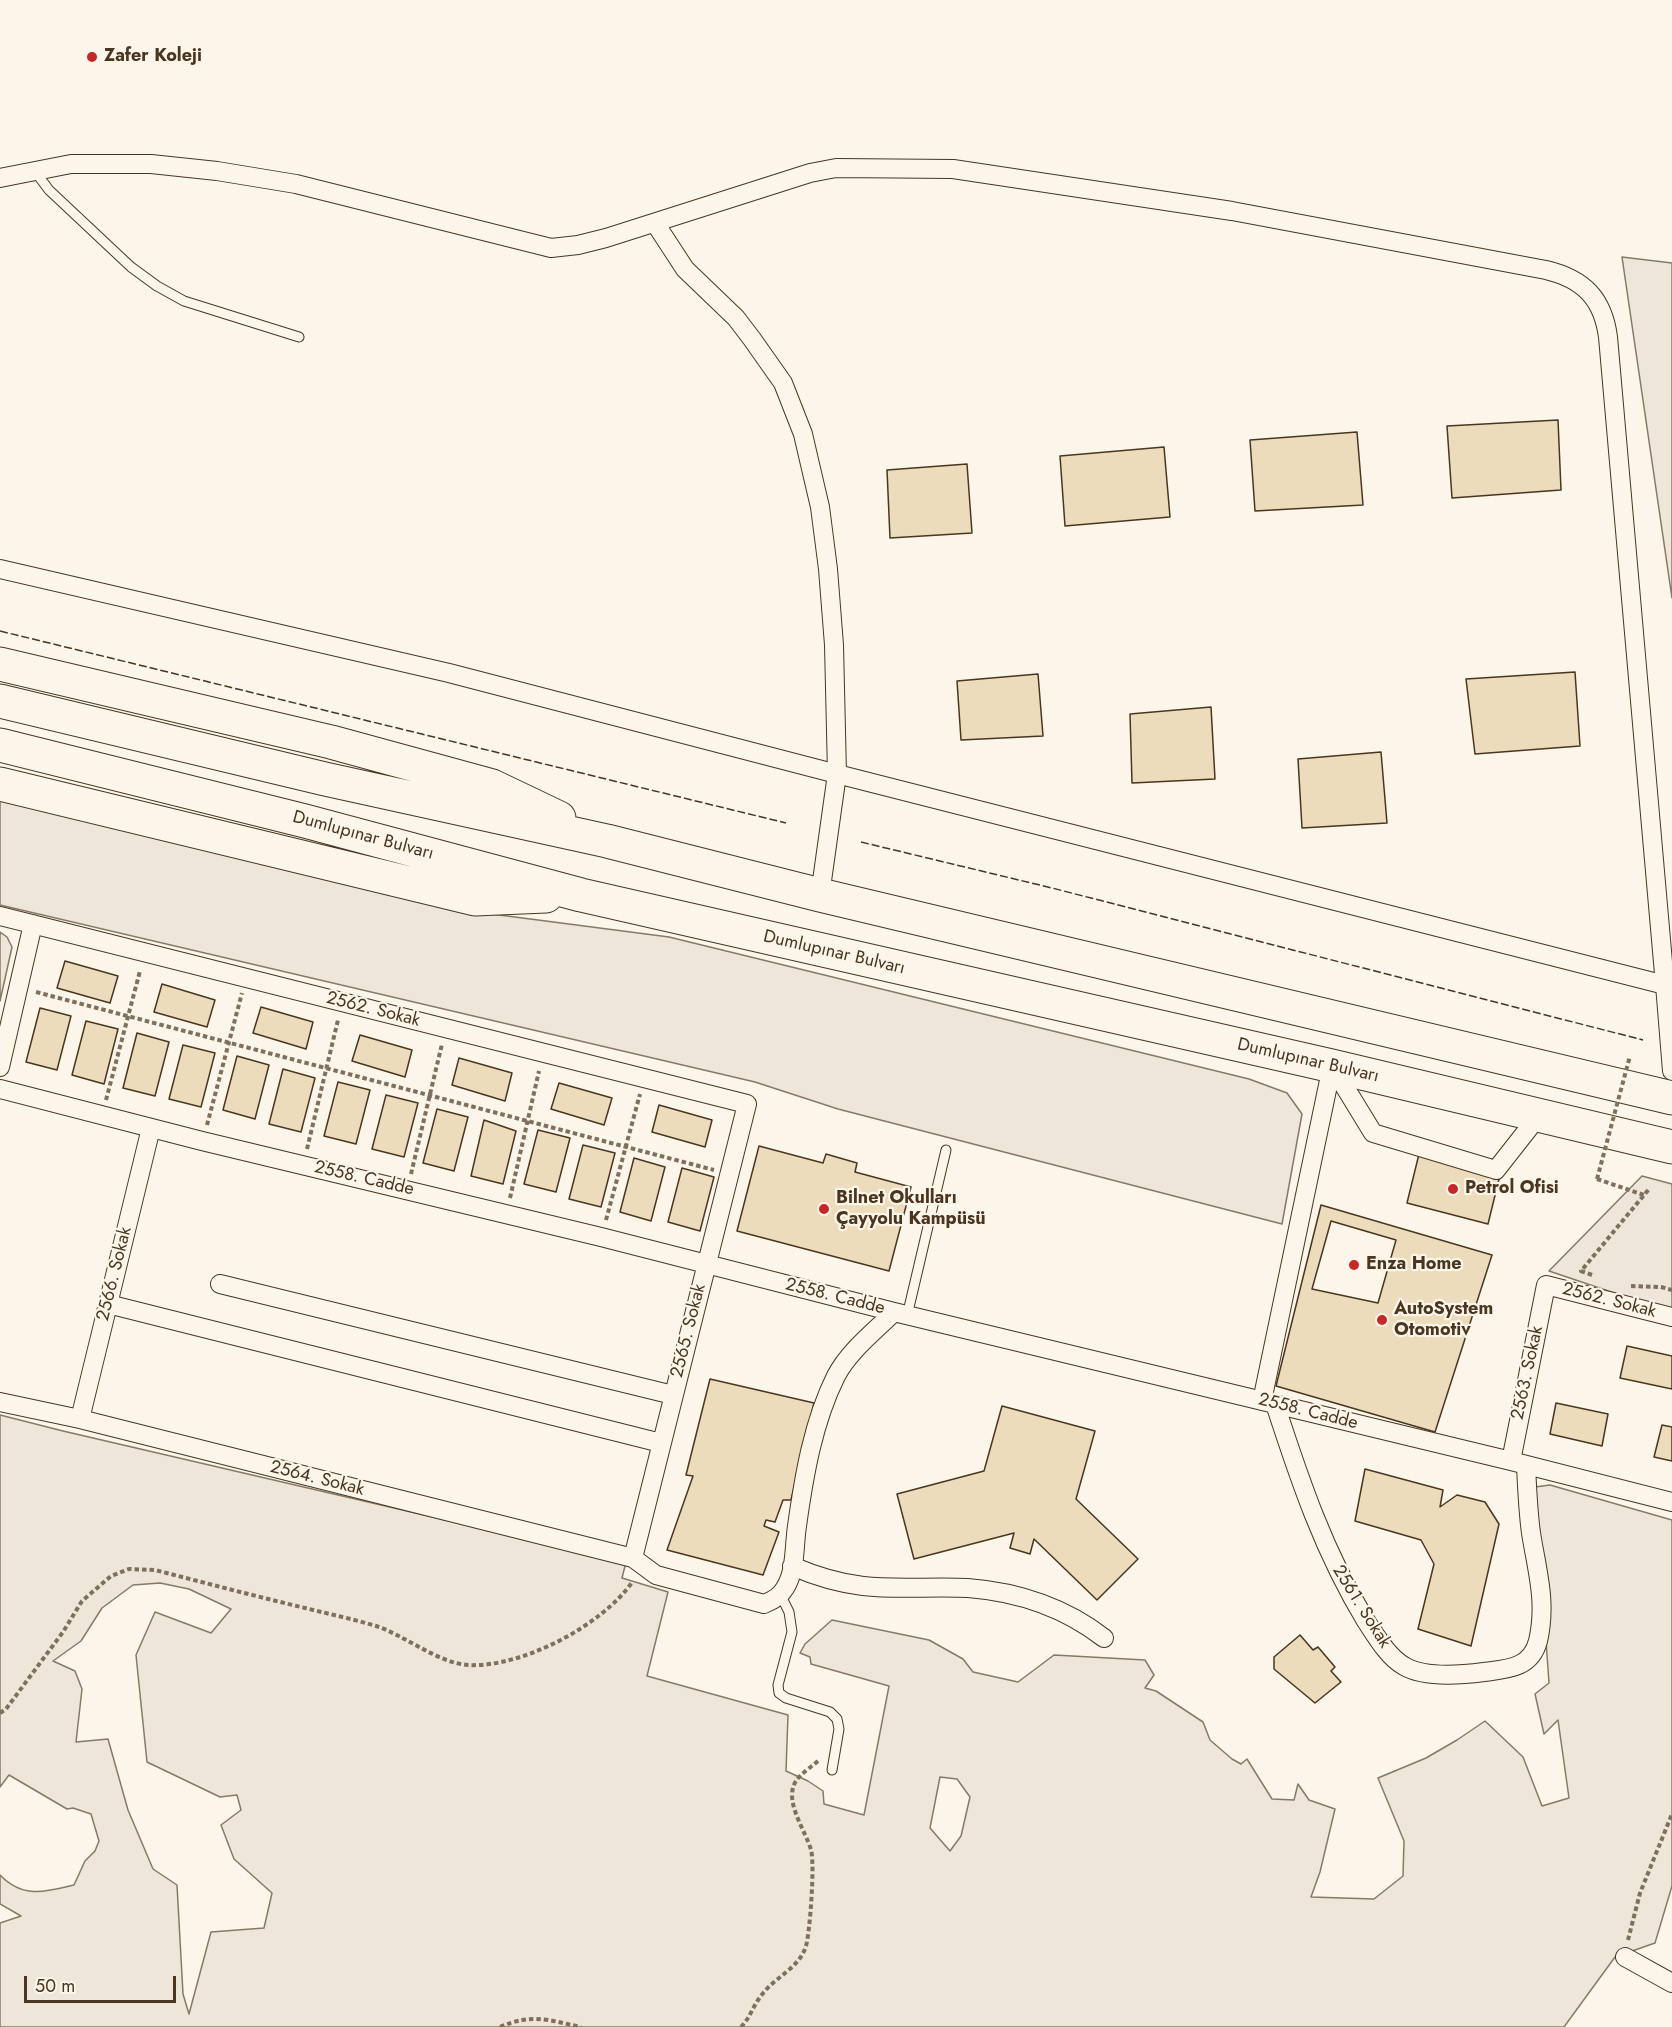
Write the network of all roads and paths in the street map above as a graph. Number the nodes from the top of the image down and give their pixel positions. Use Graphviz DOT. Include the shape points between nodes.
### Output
graph roads {
  1 [pos="34,170"];
  2 [pos="0,178"];
  3 [pos="655,223"];
  4 [pos="299,337"];
  5 [pos="0,569"];
  6 [pos="0,664"];
  7 [pos="0,701"];
  8 [pos="0,745"];
  9 [pos="837,774"];
  10 [pos="0,784"];
  11 [pos="607,841"];
  12 [pos="581,895"];
  13 [pos="820,895"];
  14 [pos="0,916"];
  15 [pos="33,924"];
  16 [pos="145,952"];
  17 [pos="246,978"];
  18 [pos="1668,986"];
  19 [pos="18,987"];
  20 [pos="342,1002"];
  21 [pos="129,1016"];
  22 [pos="446,1028"];
  23 [pos="229,1043"];
  24 [pos="543,1053"];
  25 [pos="1630,1056"];
  26 [pos="1332,1066"];
  27 [pos="0,1067"];
  28 [pos="326,1068"];
  29 [pos="1672,1071"];
  30 [pos="644,1078"];
  31 [pos="0,1089"];
  32 [pos="429,1095"];
  33 [pos="1672,1098"];
  34 [pos="747,1104"];
  35 [pos="1540,1114"];
  36 [pos="102,1116"];
  37 [pos="527,1121"];
  38 [pos="151,1128"];
  39 [pos="202,1141"];
  40 [pos="626,1147"];
  41 [pos="1672,1147"];
  42 [pos="946,1149"];
  43 [pos="303,1165"];
  44 [pos="730,1174"];
  45 [pos="1650,1188"];
  46 [pos="407,1189"];
  47 [pos="1644,1195"];
  48 [pos="506,1213"];
  49 [pos="601,1237"];
  50 [pos="706,1265"];
  51 [pos="1598,1277"];
  52 [pos="220,1284"];
  53 [pos="1623,1284"];
  54 [pos="1546,1286"];
  55 [pos="1672,1290"];
  56 [pos="108,1304"];
  57 [pos="901,1314"];
  58 [pos="1672,1317"];
  59 [pos="673,1395"];
  60 [pos="0,1402"];
  61 [pos="1269,1403"];
  62 [pos="80,1419"];
  63 [pos="661,1443"];
  64 [pos="1518,1463"];
  65 [pos="1672,1502"];
  66 [pos="638,1562"];
  67 [pos="792,1566"];
  68 [pos="780,1594"];
  69 [pos="1104,1638"];
  70 [pos="0,1713"];
  71 [pos="836,1745"];
  72 [pos="832,1770"];
  73 [pos="1672,1814"];
  74 [pos="1625,1957"];
  75 [pos="1672,1983"];
  76 [pos="500,2027"];
  77 [pos="581,2027"];
  78 [pos="741,2027"];
  1 -- 2 [label="street"];
  1 -- 3 [label="street" via="106,163 217,171 296,184 551,248 578,245"];
  1 -- 4 [label="lane" via="49,190 131,267 157,286 184,301"];
  3 -- 9 [label="street" via="685,269 736,318 783,383 803,434 819,507 831,604"];
  3 -- 18 [label="street" via="836,168 953,169 1244,213 1546,270 1580,283 1602,311 1608,337"];
  5 -- 9 [label="street" via="449,673"];
  6 -- 11 [label="highway" via="331,742 492,786"];
  7 -- 11 [label="highway"];
  8 -- 12 [label="highway, Dumlupınar Bulvarı"];
  9 -- 13 [label="street"];
  9 -- 18 [label="street"];
  10 -- 12 [label="highway" via="475,898"];
  11 -- 13 [label="highway"];
  12 -- 26 [label="highway, Dumlupınar Bulvarı"];
  13 -- 33 [label="highway"];
  14 -- 15 [label="street, 2562. Sokak"];
  15 -- 16 [label="street, 2562. Sokak"];
  15 -- 19 [label="street"];
  16 -- 17 [label="street, 2562. Sokak"];
  16 -- 21 [label="path"];
  17 -- 20 [label="street, 2562. Sokak"];
  17 -- 23 [label="path"];
  18 -- 29 [label="street"];
  19 -- 21 [label="path"];
  19 -- 27 [label="street"];
  20 -- 22 [label="street, 2562. Sokak"];
  20 -- 28 [label="path"];
  21 -- 23 [label="path"];
  21 -- 36 [label="path"];
  22 -- 24 [label="street, 2562. Sokak"];
  22 -- 32 [label="path"];
  23 -- 28 [label="path"];
  23 -- 39 [label="path"];
  24 -- 30 [label="street, 2562. Sokak"];
  24 -- 37 [label="path"];
  25 -- 47 [label="path, bridge" via="1597,1179"];
  26 -- 35 [label="highway, Dumlupınar Bulvarı"];
  26 -- 35 [label="street" via="1373,1133 1496,1170"];
  26 -- 61 [label="street"];
  28 -- 32 [label="path"];
  28 -- 43 [label="path"];
  30 -- 34 [label="street, 2562. Sokak"];
  30 -- 40 [label="path"];
  31 -- 36 [label="street, 2558. Cadde"];
  32 -- 37 [label="path"];
  32 -- 46 [label="path"];
  34 -- 44 [label="street, 2565. Sokak"];
  35 -- 41 [label="highway, Dumlupınar Bulvarı"];
  36 -- 38 [label="street, 2558. Cadde"];
  37 -- 40 [label="path"];
  37 -- 48 [label="path"];
  38 -- 39 [label="street, 2558. Cadde"];
  38 -- 56 [label="street, 2566. Sokak"];
  39 -- 43 [label="street, 2558. Cadde"];
  40 -- 44 [label="path"];
  40 -- 49 [label="path"];
  42 -- 57 [label="lane"];
  43 -- 46 [label="street, 2558. Cadde"];
  44 -- 50 [label="street, 2565. Sokak"];
  45 -- 47 [label="path"];
  46 -- 48 [label="street, 2558. Cadde"];
  47 -- 51 [label="path" via="1581,1271"];
  48 -- 49 [label="street, 2558. Cadde"];
  49 -- 50 [label="street, 2558. Cadde"];
  50 -- 57 [label="street, 2558. Cadde"];
  50 -- 59 [label="street, 2565. Sokak"];
  52 -- 59 [label="street"];
  53 -- 55 [label="path"];
  54 -- 58 [label="street, 2562. Sokak"];
  54 -- 64 [label="street, 2563. Sokak"];
  56 -- 62 [label="street, 2566. Sokak"];
  56 -- 63 [label="street"];
  57 -- 61 [label="street, 2558. Cadde"];
  57 -- 67 [label="street" via="843,1364 829,1393 809,1459"];
  59 -- 63 [label="street, 2565. Sokak"];
  60 -- 62 [label="street, 2564. Sokak"];
  61 -- 64 [label="street, 2558. Cadde"];
  61 -- 64 [label="street, 2561. Sokak" via="1338,1571 1383,1646 1411,1670 1458,1674 1497,1671 1522,1664 1534,1652 1543,1600"];
  62 -- 66 [label="street, 2564. Sokak"];
  63 -- 66 [label="street, 2565. Sokak"];
  64 -- 65 [label="street, 2558. Cadde"];
  66 -- 68 [label="street, 2564. Sokak" via="656,1575 764,1604"];
  66 -- 70 [label="path" via="628,1588 581,1628 524,1657 466,1665 377,1626 155,1570 129,1569 111,1576 82,1601"];
  67 -- 68 [label="street" via="786,1588"];
  67 -- 69 [label="street" via="821,1578 864,1587 969,1588 1015,1595 1053,1607"];
  68 -- 71 [label="lane" via="789,1612 792,1632 779,1693 830,1712 839,1729"];
  71 -- 72 [label="lane"];
  71 -- 78 [label="path" via="796,1781 792,1793 812,1851 806,1946 800,1960 774,1981"];
  73 -- 74 [label="path" via="1640,1893"];
  74 -- 75 [label="street"];
  76 -- 77 [label="path" via="535,2018"];
}
